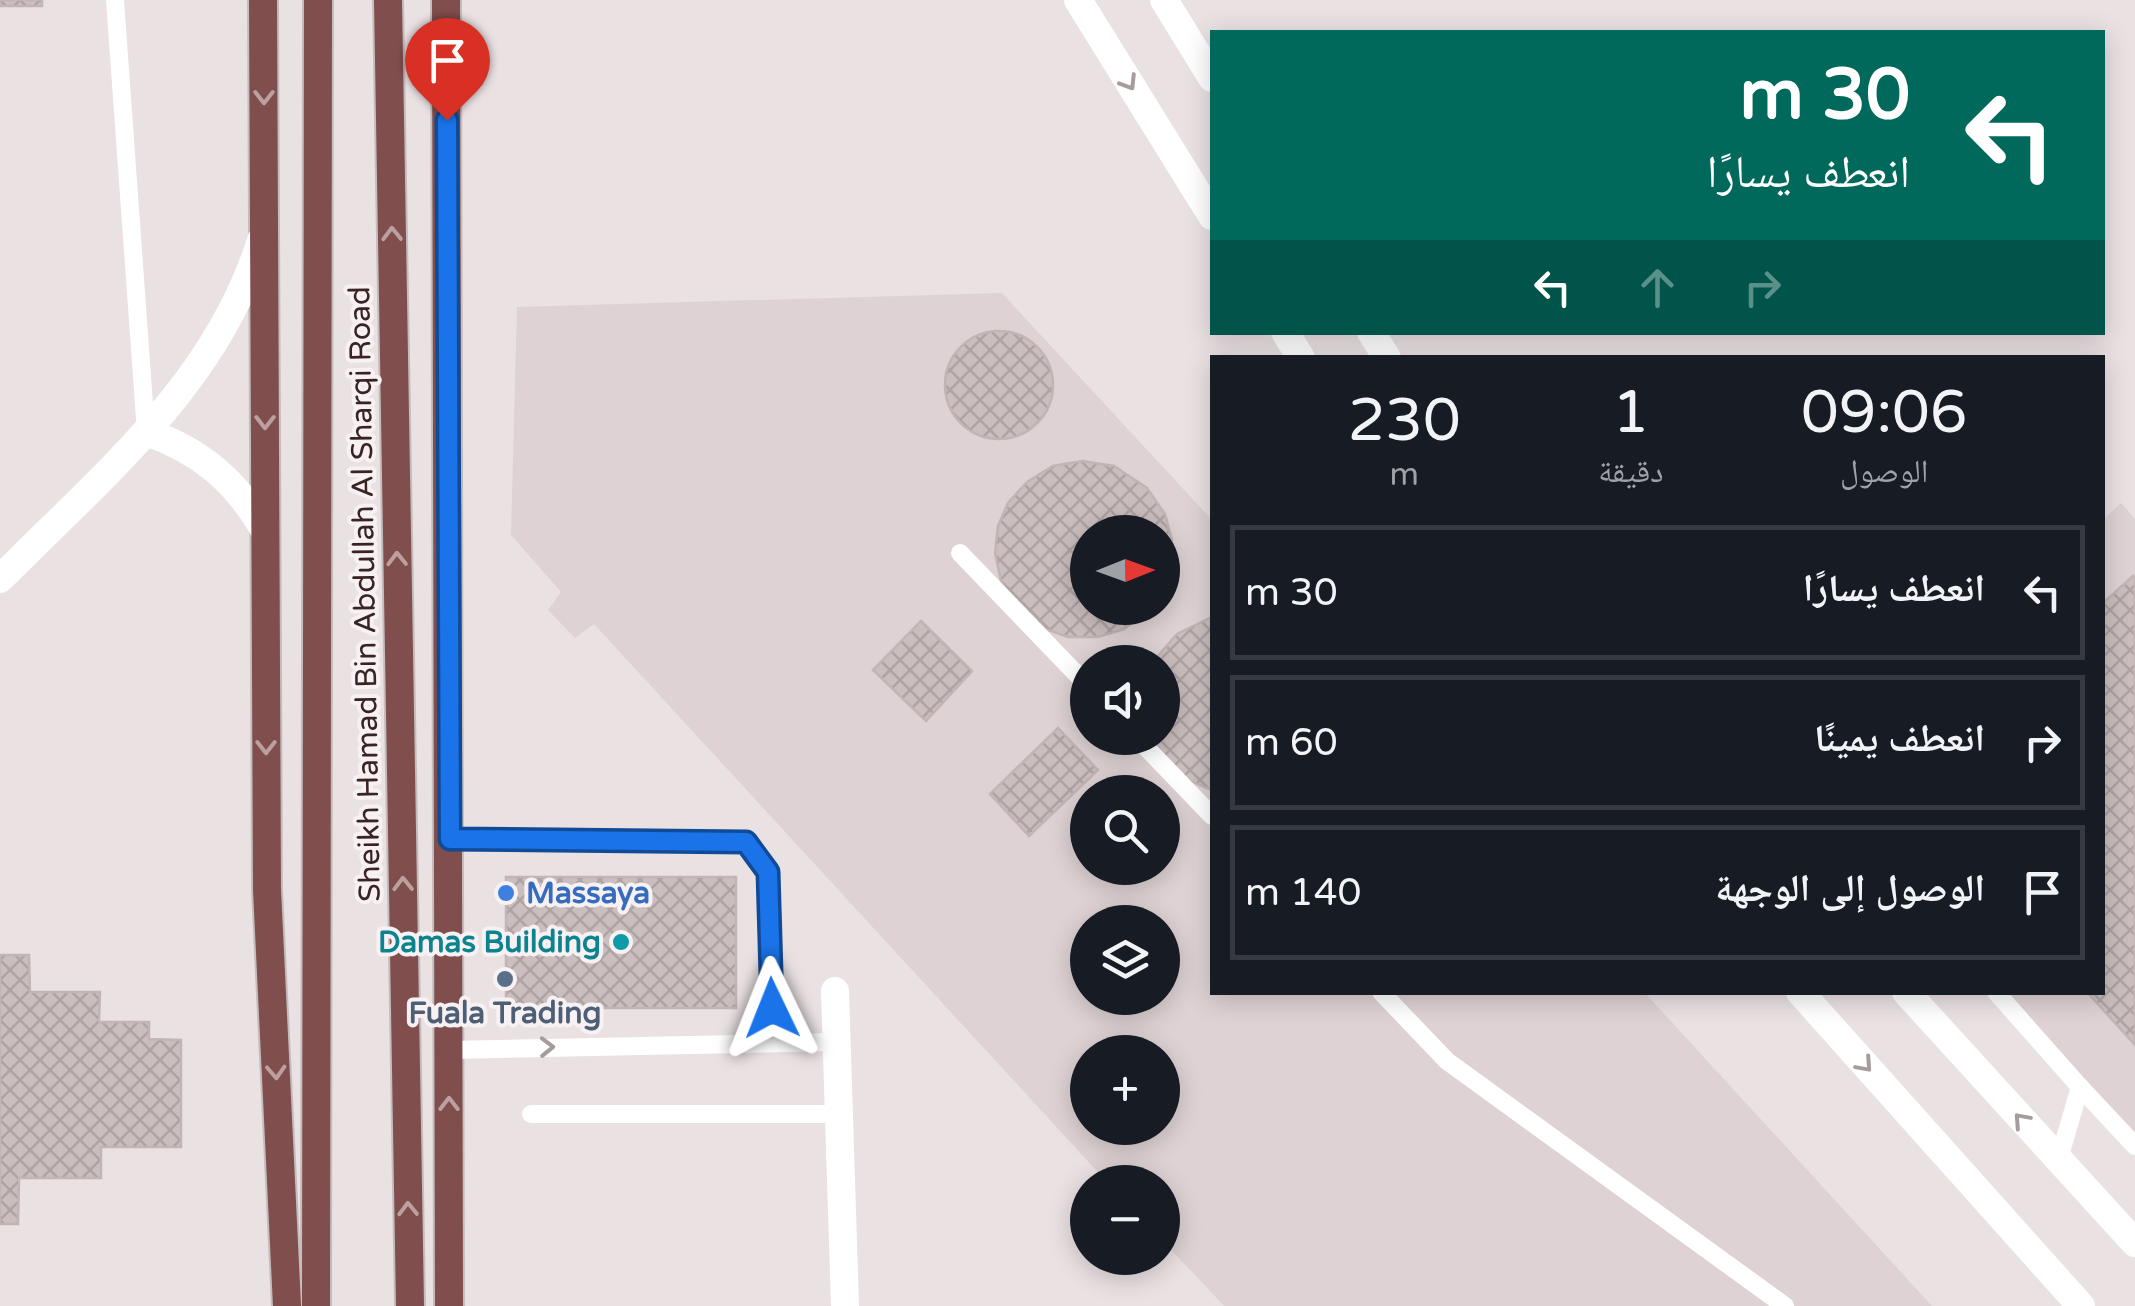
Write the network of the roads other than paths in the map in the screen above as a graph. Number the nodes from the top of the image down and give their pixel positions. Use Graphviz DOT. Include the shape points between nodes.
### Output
graph roads {
  1 [pos="115,0"];
  2 [pos="263,0"];
  3 [pos="318,0"];
  4 [pos="388,0"];
  5 [pos="446,0"];
  6 [pos="1078,0"];
  7 [pos="1164,0"];
  8 [pos="1210,75"];
  9 [pos="1210,213"];
  10 [pos="264,231"];
  11 [pos="146,432"];
  12 [pos="266,531"];
  13 [pos="960,553"];
  14 [pos="4,568"];
  15 [pos="1070,667"];
  16 [pos="1153,755"];
  17 [pos="1210,814"];
  18 [pos="450,839"];
  19 [pos="835,991"];
  20 [pos="1385,995"];
  21 [pos="1803,995"];
  22 [pos="1909,995"];
  23 [pos="1999,995"];
  24 [pos="835,1042"];
  25 [pos="773,1043"];
  26 [pos="449,1050"];
  27 [pos="2080,1087"];
  28 [pos="531,1114"];
  29 [pos="838,1114"];
  30 [pos="2135,1146"];
  31 [pos="2058,1162"];
  32 [pos="2135,1243"];
  33 [pos="287,1306"];
  34 [pos="316,1306"];
  35 [pos="410,1306"];
  36 [pos="448,1306"];
  37 [pos="845,1306"];
  38 [pos="1785,1306"];
  39 [pos="2082,1306"];
  1 -- 11 [label="lane"];
  2 -- 10 [label="highway, one-way"];
  3 -- 34 [label="highway, Sheikh Hamad Bin Abdullah Al Sharqi Road"];
  35 -- 4 [label="highway, Sheikh Hamad Bin Abdullah Al Sharqi Road, one-way"];
  5 -- 18 [label="highway"];
  6 -- 9 [label="street, one-way"];
  7 -- 8 [label="street"];
  10 -- 11 [label="street" via="225,328"];
  10 -- 12 [label="highway, one-way"];
  11 -- 12 [label="street" via="221,472"];
  11 -- 14 [label="street"];
  12 -- 33 [label="highway, one-way" via="267,890"];
  13 -- 15 [label="lane"];
  16 -- 17 [label="lane"];
  18 -- 25 [label="lane" via="746,842 768,872"];
  18 -- 26 [label="highway"];
  19 -- 24 [label="street"];
  20 -- 38 [label="lane" via="1447,1060"];
  21 -- 39 [label="street, one-way"];
  31 -- 22 [label="street, one-way"];
  23 -- 27 [label="lane"];
  24 -- 25 [label="lane"];
  24 -- 29 [label="street"];
  26 -- 25 [label="lane, one-way"];
  36 -- 26 [label="highway, one-way"];
  27 -- 30 [label="lane"];
  27 -- 31 [label="lane"];
  28 -- 29 [label="lane"];
  29 -- 37 [label="street"];
  31 -- 32 [label="street"];
}
